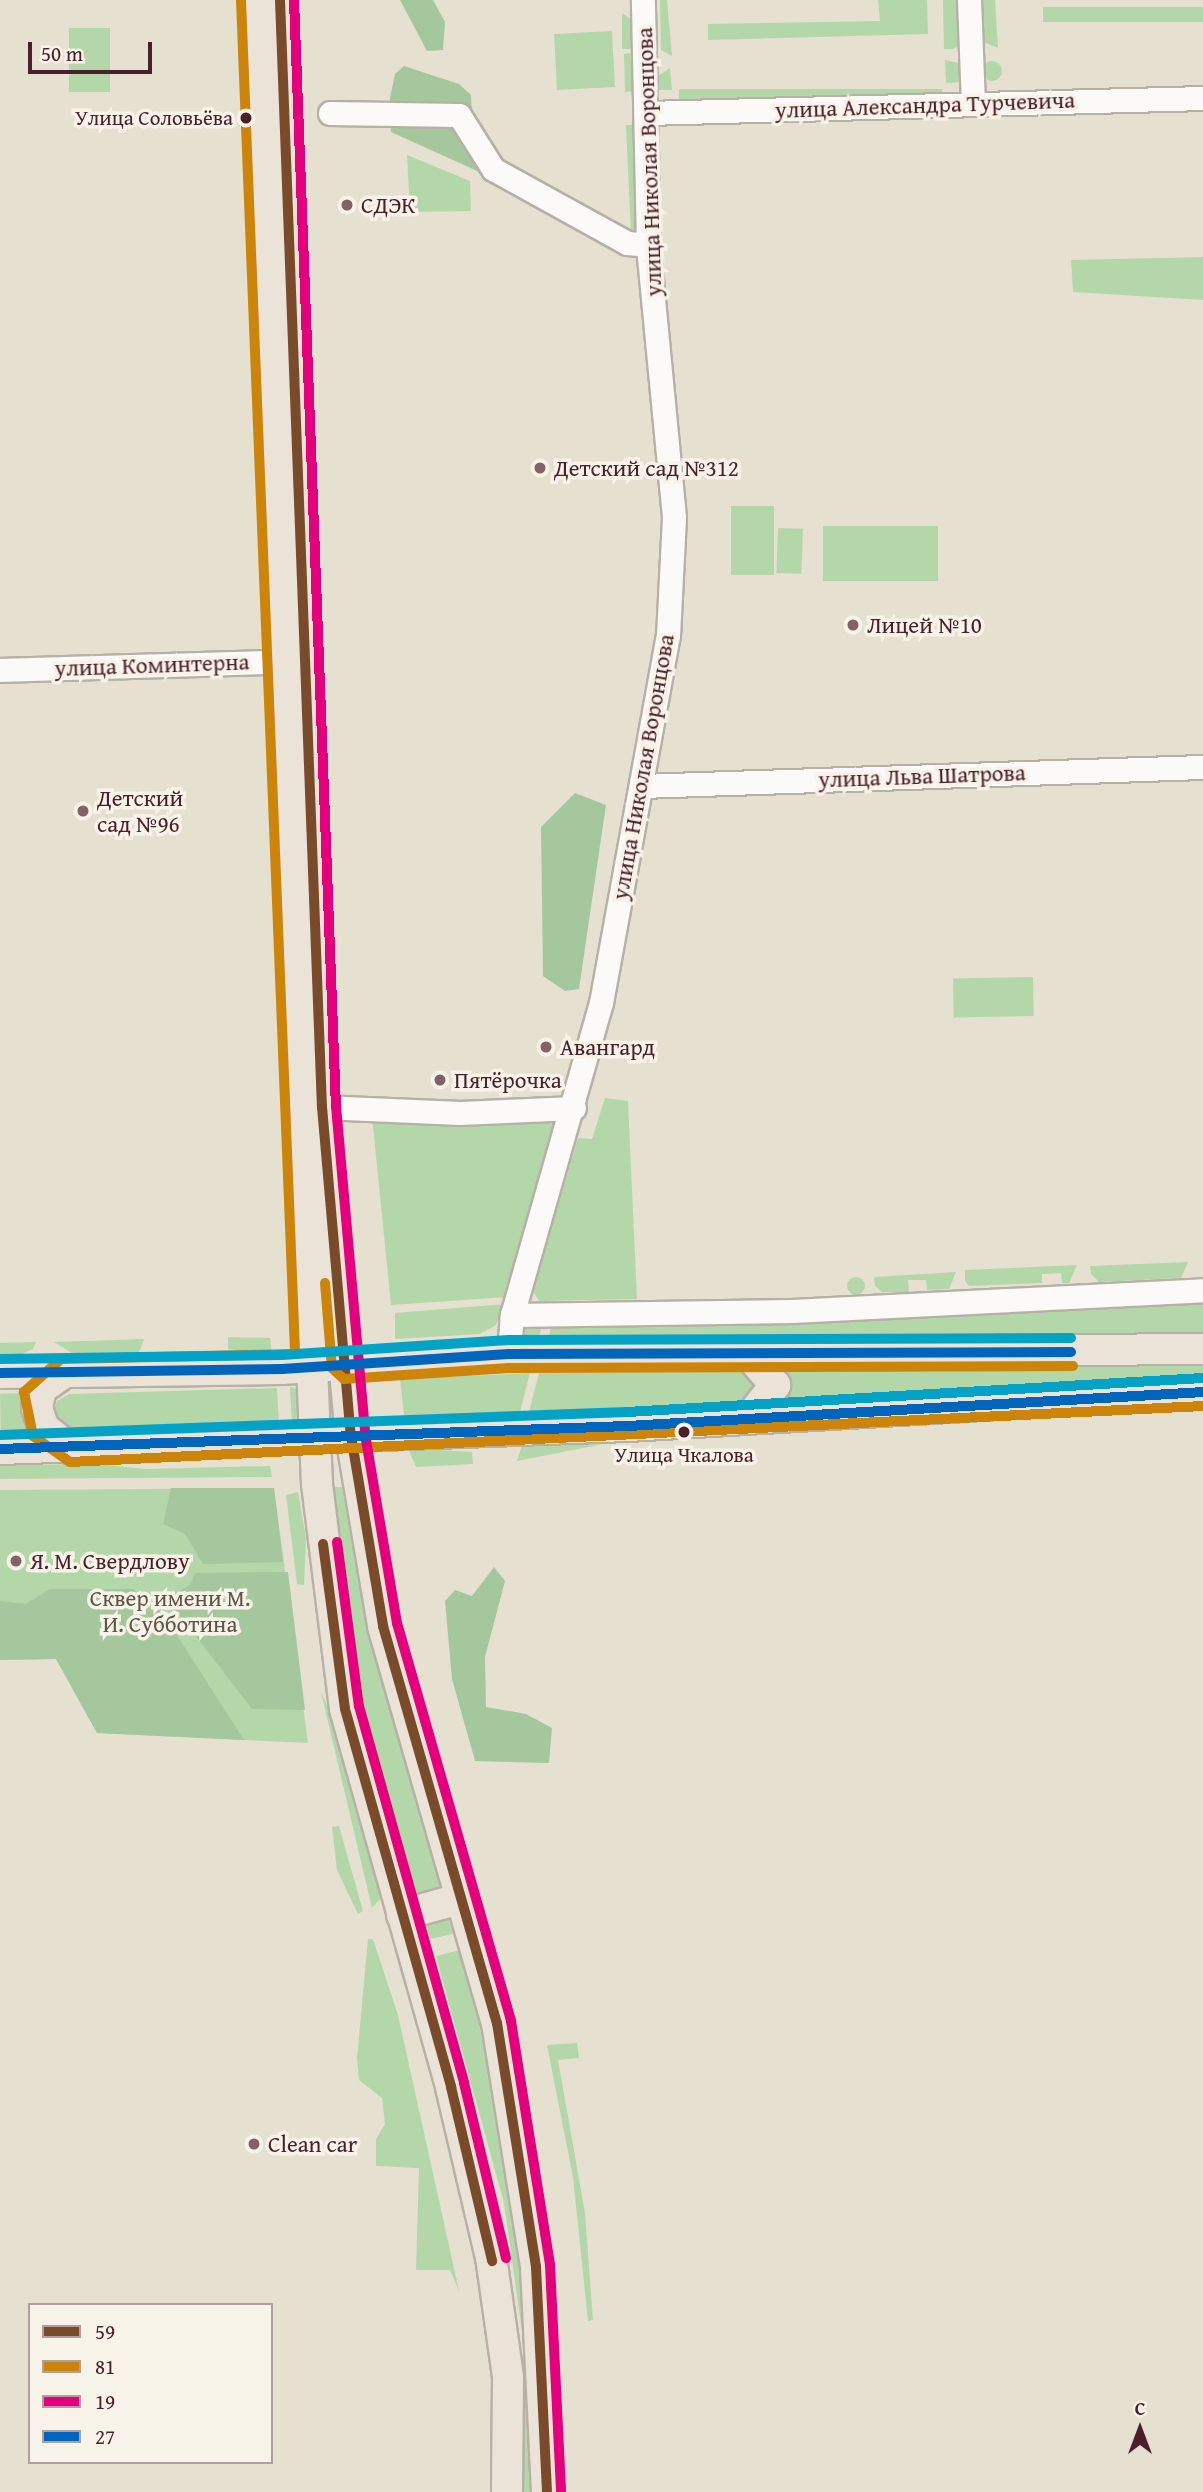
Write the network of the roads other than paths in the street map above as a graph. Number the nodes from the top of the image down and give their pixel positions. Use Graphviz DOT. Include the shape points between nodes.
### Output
graph roads {
  1 [pos="255,0"];
  2 [pos="280,0"];
  3 [pos="643,0"];
  4 [pos="969,0"];
  5 [pos="1203,98"];
  6 [pos="973,103"];
  7 [pos="330,113"];
  8 [pos="646,113"];
  9 [pos="648,245"];
  10 [pos="291,661"];
  11 [pos="0,670"];
  12 [pos="1203,767"];
  13 [pos="641,786"];
  14 [pos="322,1107"];
  15 [pos="575,1108"];
  16 [pos="1203,1290"];
  17 [pos="512,1315"];
  18 [pos="1203,1349"];
  19 [pos="509,1354"];
  20 [pos="749,1355"];
  21 [pos="346,1365"];
  22 [pos="310,1368"];
  23 [pos="65,1372"];
  24 [pos="0,1373"];
  25 [pos="1203,1392"];
  26 [pos="751,1416"];
  27 [pos="351,1436"];
  28 [pos="314,1438"];
  29 [pos="70,1448"];
  30 [pos="0,1450"];
  31 [pos="463,1898"];
  32 [pos="402,1915"];
  33 [pos="507,2492"];
  34 [pos="547,2492"];
  1 -- 10 [label="main road"];
  2 -- 10 [label="main road"];
  3 -- 8 [label="street, улица Николая Воронцова"];
  4 -- 6 [label="street"];
  5 -- 6 [label="street, улица Александра Турчевича"];
  6 -- 8 [label="street, улица Александра Турчевича"];
  7 -- 9 [label="street" via="459,115 492,169 627,243"];
  8 -- 9 [label="street, улица Николая Воронцова"];
  9 -- 13 [label="street, улица Николая Воронцова" via="674,564 654,729"];
  10 -- 11 [label="street, улица Коминтерна"];
  10 -- 14 [label="main road"];
  10 -- 22 [label="main road"];
  12 -- 13 [label="street, улица Льва Шатрова"];
  13 -- 15 [label="street, улица Николая Воронцова"];
  14 -- 15 [label="street" via="433,1113"];
  14 -- 21 [label="main road"];
  15 -- 17 [label="street, улица Николая Воронцова"];
  16 -- 17 [label="street" via="792,1311"];
  17 -- 19 [label="street, улица Николая Воронцова"];
  18 -- 20 [label="main road"];
  19 -- 20 [label="main road"];
  19 -- 21 [label="main road"];
  20 -- 26 [label="main road" via="775,1385"];
  21 -- 22 [label="main road"];
  21 -- 27 [label="main road"];
  22 -- 23 [label="main road"];
  22 -- 28 [label="main road"];
  23 -- 24 [label="main road"];
  23 -- 29 [label="main road" via="41,1389 37,1408 44,1428"];
  25 -- 26 [label="main road"];
  26 -- 27 [label="main road"];
  27 -- 28 [label="main road"];
  27 -- 31 [label="main road" via="383,1626"];
  28 -- 29 [label="main road"];
  28 -- 32 [label="main road" via="345,1709"];
  29 -- 30 [label="main road"];
  31 -- 32 [label="main road"];
  31 -- 34 [label="main road" via="497,2023 536,2267"];
  32 -- 33 [label="main road" via="491,2257 508,2377"];
}
